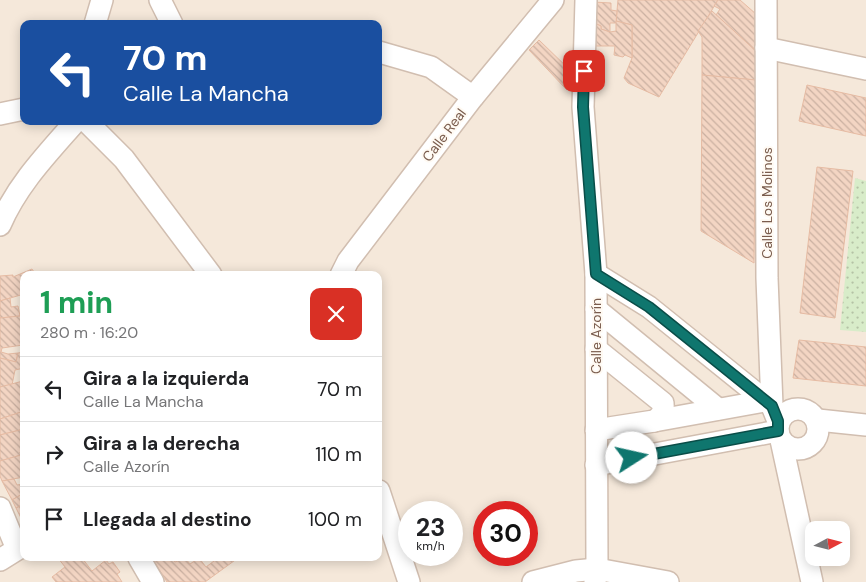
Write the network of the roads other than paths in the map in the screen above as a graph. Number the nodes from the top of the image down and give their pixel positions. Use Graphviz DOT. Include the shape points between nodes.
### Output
graph roads {
  1 [pos="102,0"];
  2 [pos="160,0"];
  3 [pos="554,0"];
  4 [pos="586,0"];
  5 [pos="764,2"];
  6 [pos="96,20"];
  7 [pos="170,20"];
  8 [pos="766,48"];
  9 [pos="382,53"];
  10 [pos="866,69"];
  11 [pos="472,97"];
  12 [pos="20,109"];
  13 [pos="0,114"];
  14 [pos="73,125"];
  15 [pos="90,125"];
  16 [pos="0,225"];
  17 [pos="208,271"];
  18 [pos="342,271"];
  19 [pos="596,274"];
  20 [pos="596,309"];
  21 [pos="596,349"];
  22 [pos="718,409"];
  23 [pos="775,420"];
  24 [pos="818,420"];
  25 [pos="654,421"];
  26 [pos="866,425"];
  27 [pos="596,430"];
  28 [pos="596,465"];
  29 [pos="382,500"];
  30 [pos="0,508"];
  31 [pos="14,551"];
  32 [pos="141,561"];
  33 [pos="596,576"];
  34 [pos="153,582"];
  35 [pos="409,582"];
  36 [pos="533,582"];
  37 [pos="668,582"];
  38 [pos="812,582"];
  1 -- 6 [label="street"];
  2 -- 7 [label="street"];
  3 -- 11 [label="street, Calle Real"];
  4 -- 19 [label="street, Calle Azorín" via="583,107"];
  5 -- 8 [label="street, Calle Los Molinos"];
  8 -- 10 [label="street"];
  8 -- 23 [label="street, Calle Los Molinos" via="767,278"];
  9 -- 11 [label="street" via="431,67"];
  11 -- 18 [label="street, Calle Real"];
  12 -- 13 [label="street"];
  14 -- 16 [label="street" via="10,202"];
  15 -- 17 [label="street" via="124,159"];
  19 -- 20 [label="street, Calle Azorín"];
  19 -- 23 [label="street" via="649,307"];
  20 -- 21 [label="street, Calle Azorín"];
  20 -- 22 [label="street"];
  21 -- 25 [label="street" via="662,403 664,410"];
  21 -- 27 [label="street, Calle Azorín"];
  22 -- 23 [label="street"];
  22 -- 25 [label="street"];
  23 -- 24 [label="street" via="796,408 810,412"];
  23 -- 24 [label="street" via="788,448 801,449 812,443 818,432"];
  23 -- 28 [label="street"];
  23 -- 38 [label="street, Calle Los Molinos"];
  24 -- 26 [label="street"];
  25 -- 27 [label="street"];
  27 -- 28 [label="street, Calle Azorín"];
  28 -- 33 [label="street, Calle Azorín"];
  29 -- 35 [label="street"];
  30 -- 31 [label="street"];
  32 -- 34 [label="street"];
  33 -- 36 [label="street" via="576,571"];
  33 -- 37 [label="street"];
}
